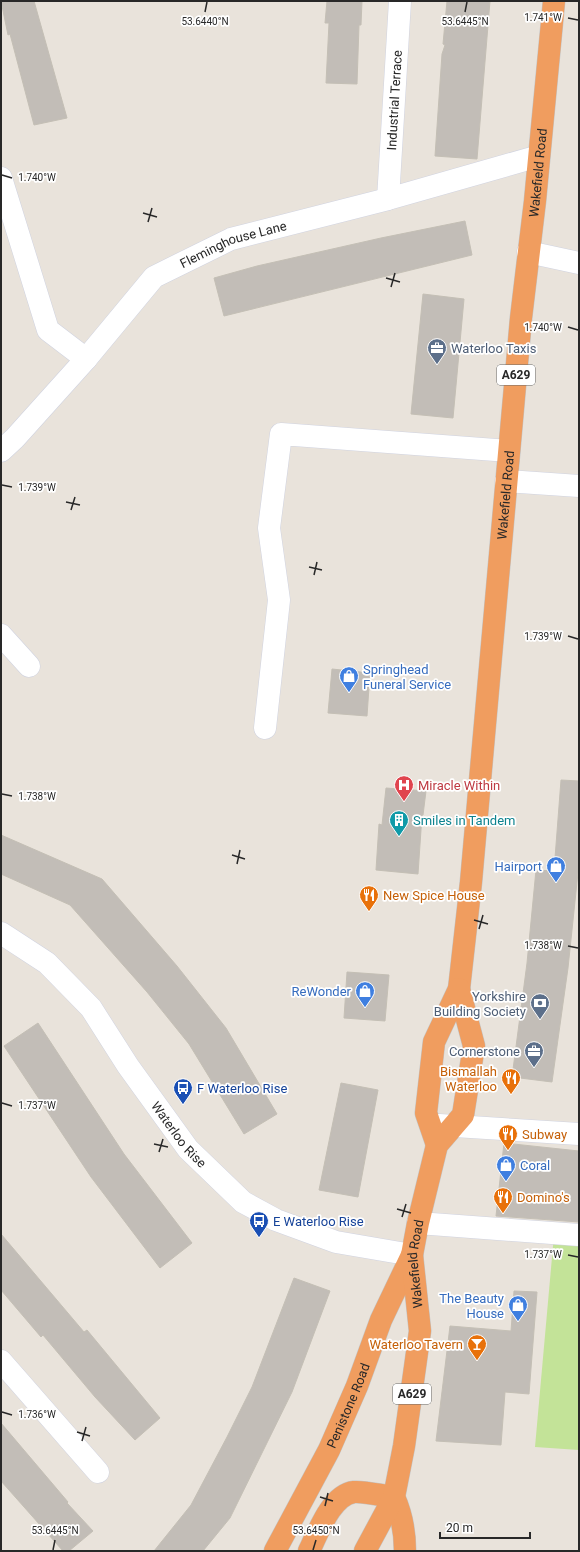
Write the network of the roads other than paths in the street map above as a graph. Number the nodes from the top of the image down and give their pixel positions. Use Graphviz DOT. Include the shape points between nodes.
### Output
graph roads {
  1 [pos="400,1"];
  2 [pos="554,1"];
  3 [pos="539,156"];
  4 [pos="1,178"];
  5 [pos="388,199"];
  6 [pos="528,252"];
  7 [pos="579,263"];
  8 [pos="86,359"];
  9 [pos="509,450"];
  10 [pos="1,451"];
  11 [pos="506,480"];
  12 [pos="579,486"];
  13 [pos="1,635"];
  14 [pos="29,666"];
  15 [pos="265,728"];
  16 [pos="1,933"];
  17 [pos="459,989"];
  18 [pos="454,1126"];
  19 [pos="579,1134"];
  20 [pos="434,1135"];
  21 [pos="418,1222"];
  22 [pos="579,1235"];
  23 [pos="412,1255"];
  24 [pos="1,1361"];
  25 [pos="329,1450"];
  26 [pos="98,1472"];
  27 [pos="394,1497"];
  28 [pos="315,1545"];
  29 [pos="275,1551"];
  30 [pos="365,1551"];
  31 [pos="406,1551"];
  1 -- 5 [label="street, Industrial Terrace"];
  2 -- 3 [label="highway, Wakefield Road / A629"];
  3 -- 5 [label="street, Fleminghouse Lane"];
  3 -- 6 [label="highway, Wakefield Road / A629"];
  4 -- 8 [label="street" via="48,330"];
  5 -- 8 [label="street, Fleminghouse Lane" via="231,239 154,277"];
  6 -- 7 [label="street"];
  6 -- 9 [label="highway, Wakefield Road / A629"];
  8 -- 10 [label="street, Fleminghouse Lane"];
  9 -- 11 [label="highway, Wakefield Road / A629"];
  9 -- 15 [label="street" via="280,434 269,528 279,600"];
  11 -- 12 [label="street"];
  11 -- 17 [label="highway, Wakefield Road / A629" via="472,882"];
  13 -- 14 [label="street"];
  16 -- 23 [label="street, Waterloo Rise" via="47,963 91,1008 128,1066 188,1149 243,1202 276,1220 336,1242"];
  17 -- 18 [label="highway, Wakefield Road / A629" via="474,1046 463,1115"];
  17 -- 20 [label="highway, Wakefield Road / A629" via="434,1042 426,1113"];
  18 -- 19 [label="street"];
  18 -- 20 [label="highway, Wakefield Road / A629"];
  20 -- 21 [label="highway, Wakefield Road / A629"];
  21 -- 22 [label="street"];
  21 -- 23 [label="highway, Wakefield Road / A629"];
  23 -- 25 [label="highway, Penistone Road / A629" via="381,1320 357,1386"];
  23 -- 27 [label="highway, Wakefield Road / A629" via="420,1331 412,1400"];
  24 -- 26 [label="street"];
  25 -- 28 [label="highway" via="318,1501"];
  25 -- 29 [label="highway, Penistone Road / A629"];
  27 -- 28 [label="highway" via="362,1492 345,1495 331,1506"];
  27 -- 30 [label="highway, A629"];
  27 -- 31 [label="highway" via="401,1513"];
}
